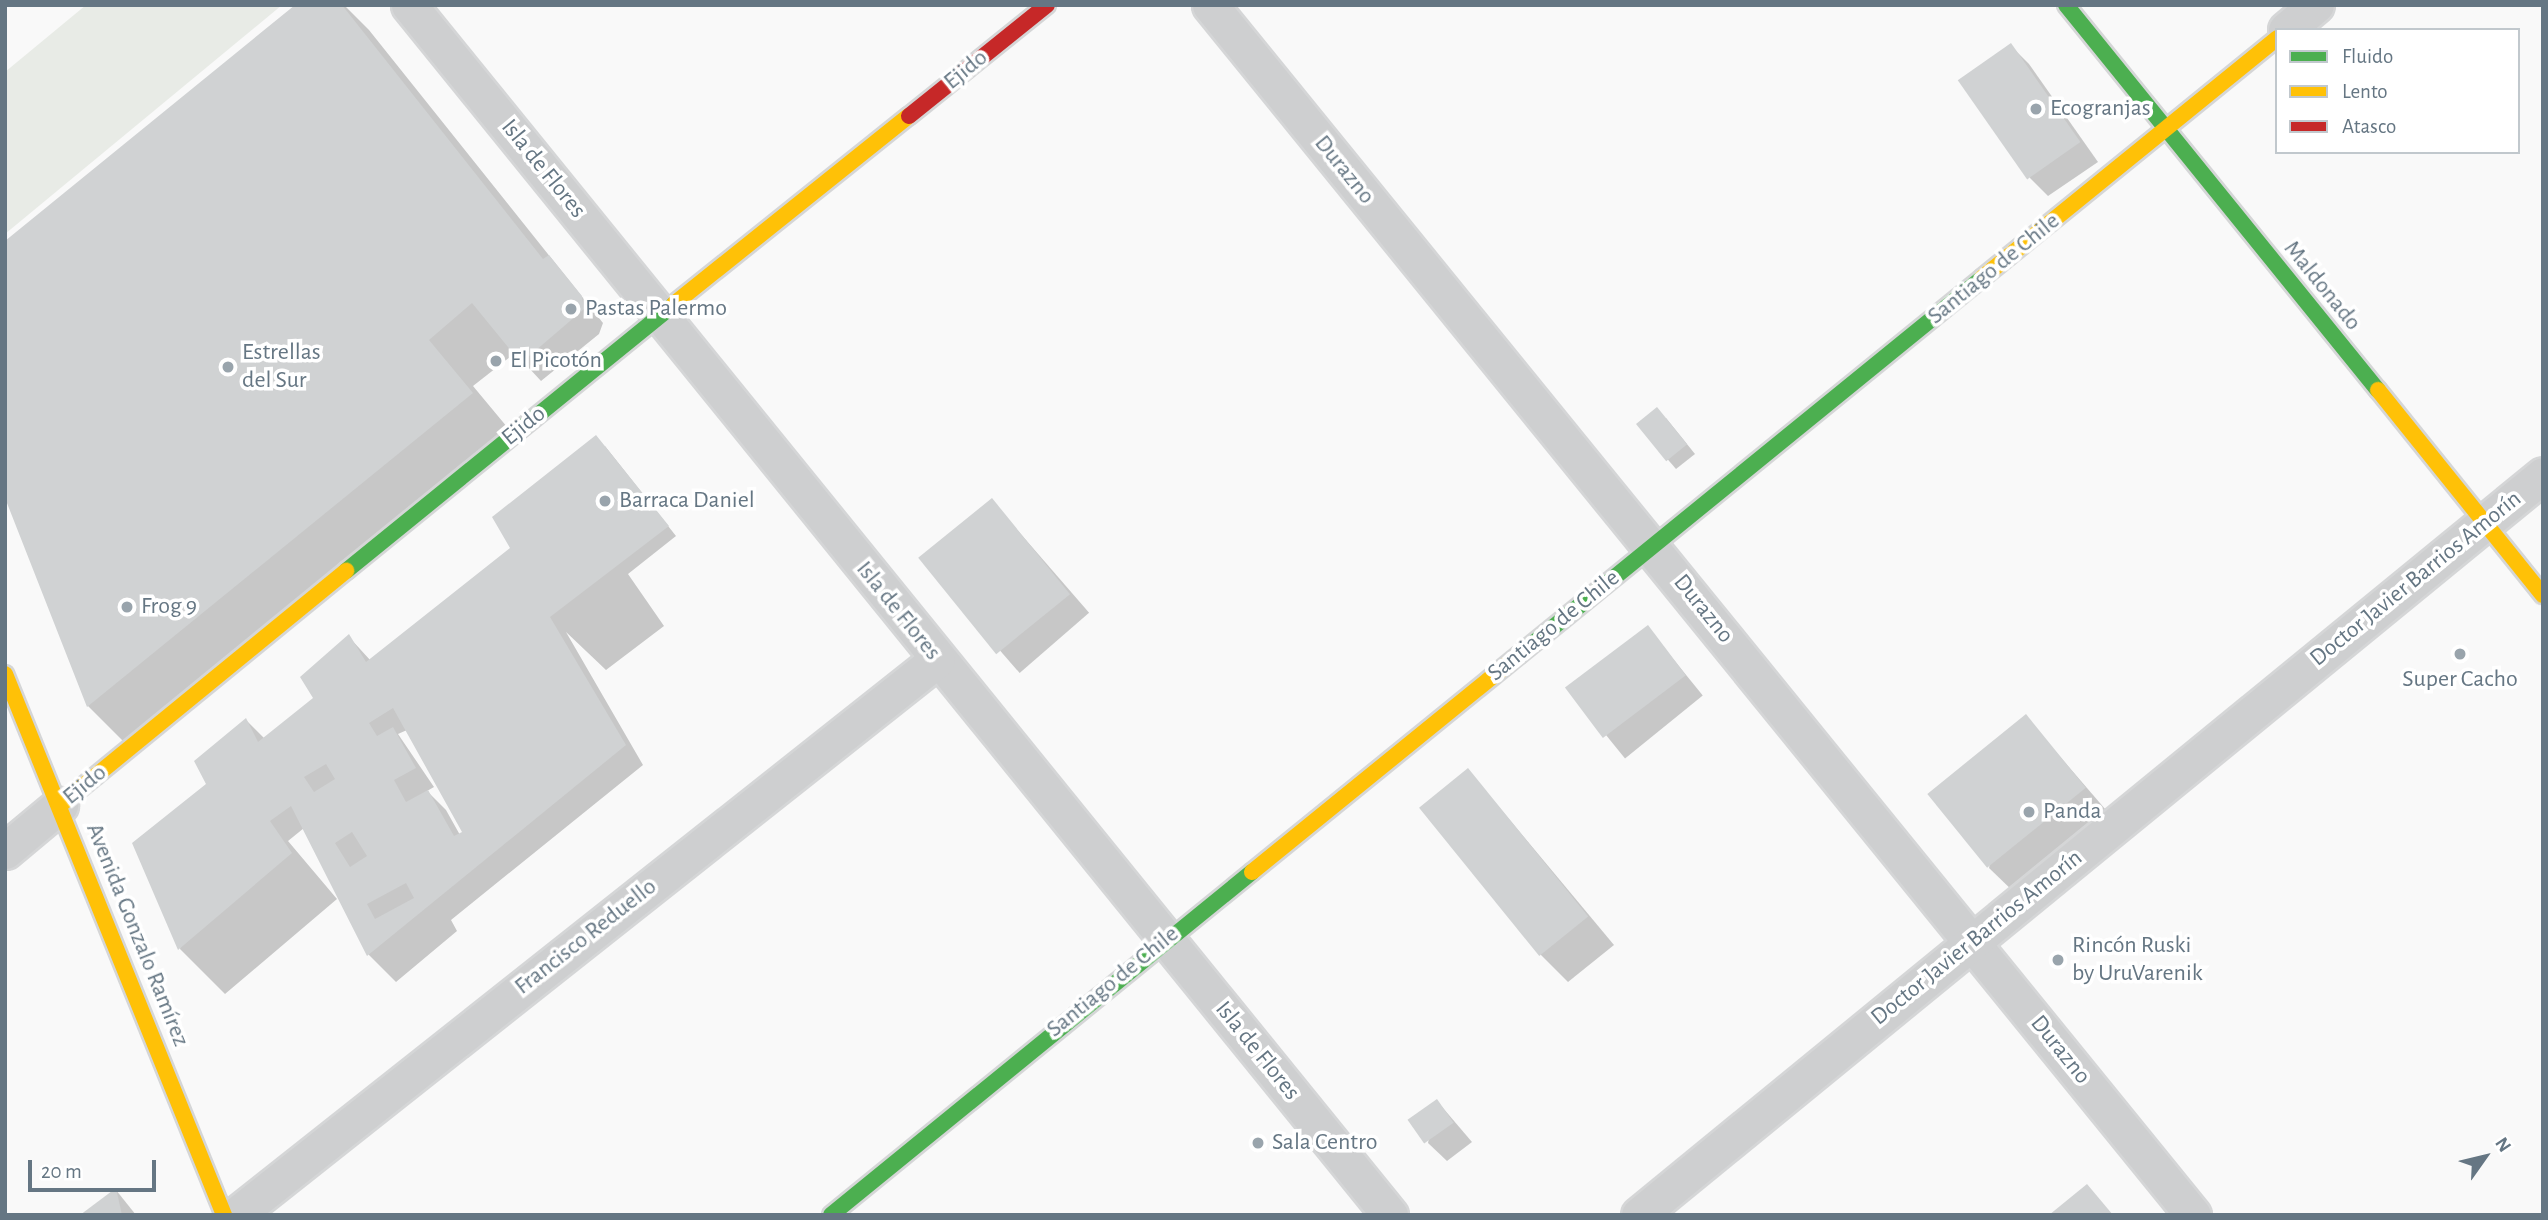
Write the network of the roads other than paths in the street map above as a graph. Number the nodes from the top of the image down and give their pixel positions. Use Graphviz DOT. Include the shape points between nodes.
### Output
graph roads {
  1 [pos="409,5"];
  2 [pos="1047,5"];
  3 [pos="1210,5"];
  4 [pos="2066,5"];
  5 [pos="2316,5"];
  6 [pos="2288,28"];
  7 [pos="2275,40"];
  8 [pos="2166,130"];
  9 [pos="661,314"];
  10 [pos="2543,475"];
  11 [pos="2484,523"];
  12 [pos="1653,546"];
  13 [pos="2543,595"];
  14 [pos="937,660"];
  15 [pos="5,674"];
  16 [pos="60,805"];
  17 [pos="5,851"];
  18 [pos="1165,939"];
  19 [pos="1972,942"];
  20 [pos="224,1215"];
  21 [pos="236,1215"];
  22 [pos="831,1215"];
  23 [pos="1390,1215"];
  24 [pos="1639,1215"];
  25 [pos="2193,1215"];
  1 -- 9 [label="street, Isla de Flores"];
  2 -- 9 [label="street, Ejido"];
  3 -- 12 [label="street, Durazno"];
  4 -- 8 [label="street, Maldonado"];
  5 -- 6 [label="street"];
  7 -- 8 [label="street, Santiago de Chile"];
  8 -- 11 [label="street, Maldonado"];
  8 -- 12 [label="street, Santiago de Chile"];
  9 -- 14 [label="street, Isla de Flores"];
  9 -- 16 [label="street, Ejido"];
  10 -- 11 [label="street, Doctor Javier Barrios Amorín"];
  11 -- 13 [label="street, Maldonado"];
  11 -- 19 [label="street, Doctor Javier Barrios Amorín"];
  12 -- 18 [label="street, Santiago de Chile"];
  12 -- 19 [label="street, Durazno"];
  14 -- 18 [label="street, Isla de Flores"];
  14 -- 21 [label="street, Francisco Reduello"];
  15 -- 16 [label="street, Avenida Gonzalo Ramírez"];
  16 -- 17 [label="street, Ejido"];
  16 -- 20 [label="street, Avenida Gonzalo Ramírez"];
  18 -- 22 [label="street, Santiago de Chile"];
  18 -- 23 [label="street, Isla de Flores"];
  19 -- 24 [label="street, Doctor Javier Barrios Amorín"];
  19 -- 25 [label="street, Durazno"];
}
